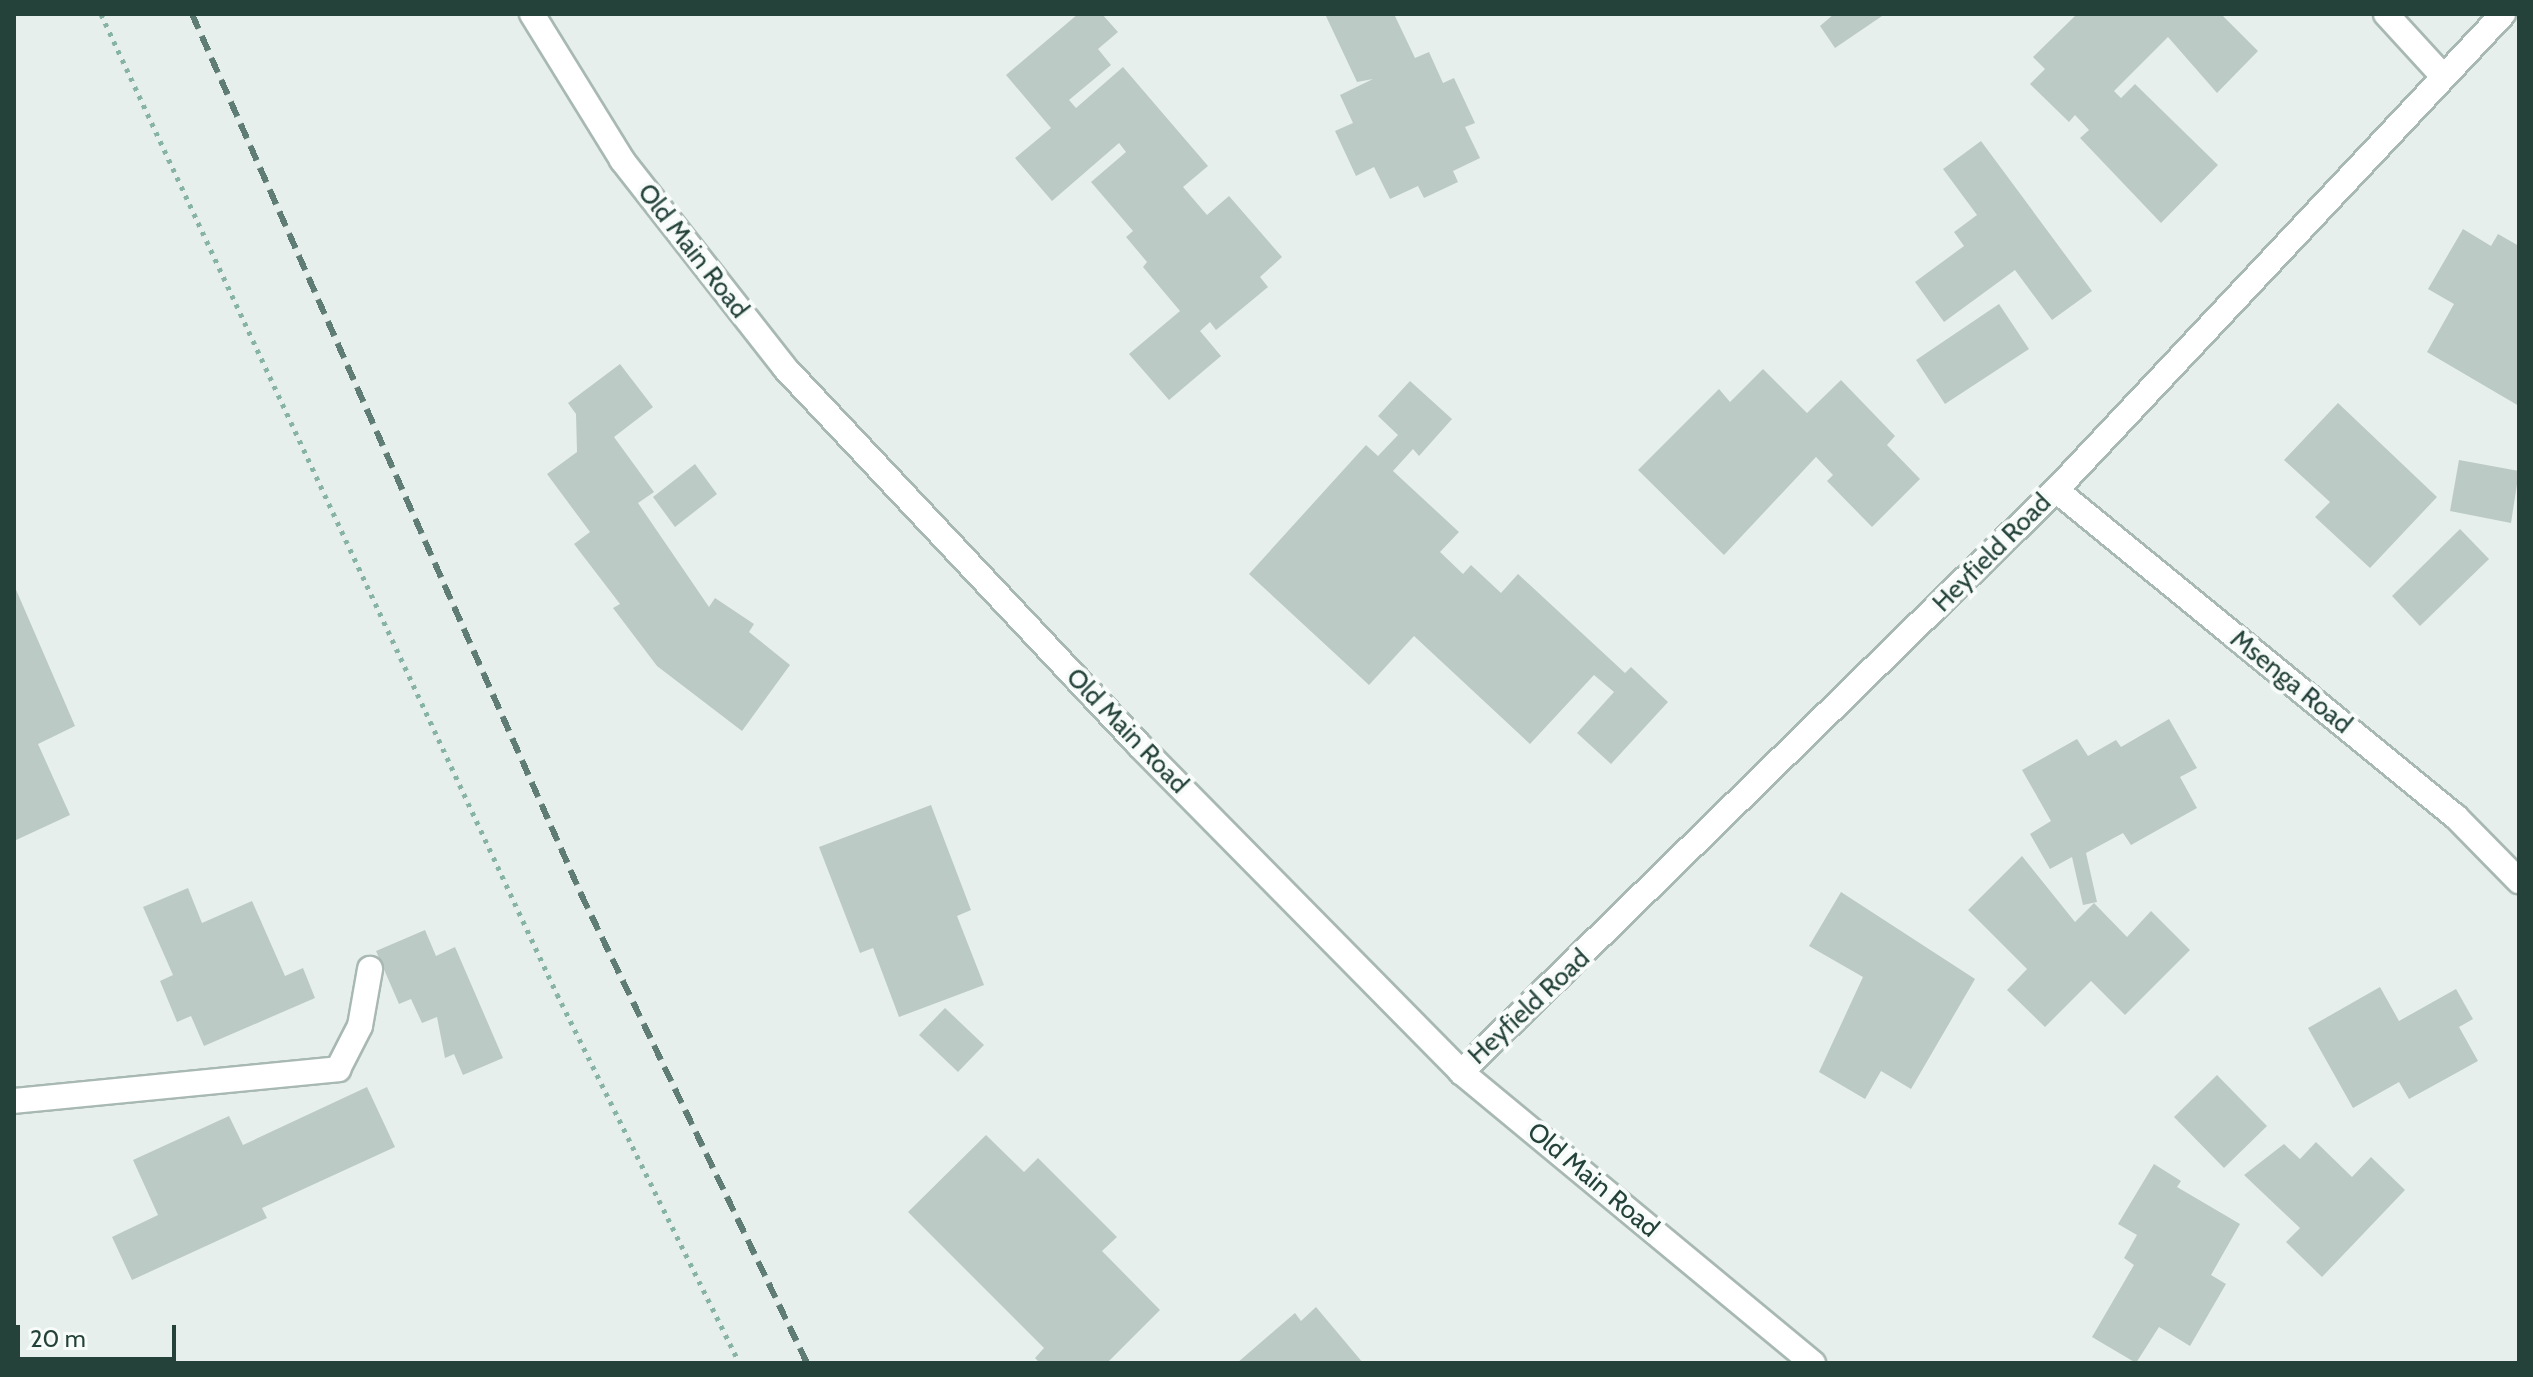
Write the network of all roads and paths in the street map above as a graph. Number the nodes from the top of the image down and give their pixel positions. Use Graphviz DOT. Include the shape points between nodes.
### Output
graph roads {
  1 [pos="101,14"];
  2 [pos="532,14"];
  3 [pos="2386,14"];
  4 [pos="2503,14"];
  5 [pos="2441,74"];
  6 [pos="2056,490"];
  7 [pos="2519,881"];
  8 [pos="370,969"];
  9 [pos="1461,1072"];
  10 [pos="14,1101"];
  11 [pos="739,1363"];
  12 [pos="1813,1363"];
  1 -- 11 [label="path" via="557,994"];
  2 -- 9 [label="street, Old Main Road" via="622,160 785,368 1139,745"];
  3 -- 5 [label="street"];
  4 -- 5 [label="street, Heyfield Road"];
  5 -- 6 [label="street, Heyfield Road"];
  6 -- 7 [label="street, Msenga Road" via="2456,817"];
  6 -- 9 [label="street, Heyfield Road"];
  8 -- 10 [label="street" via="351,1051 330,1072"];
  9 -- 12 [label="street, Old Main Road"];
}
